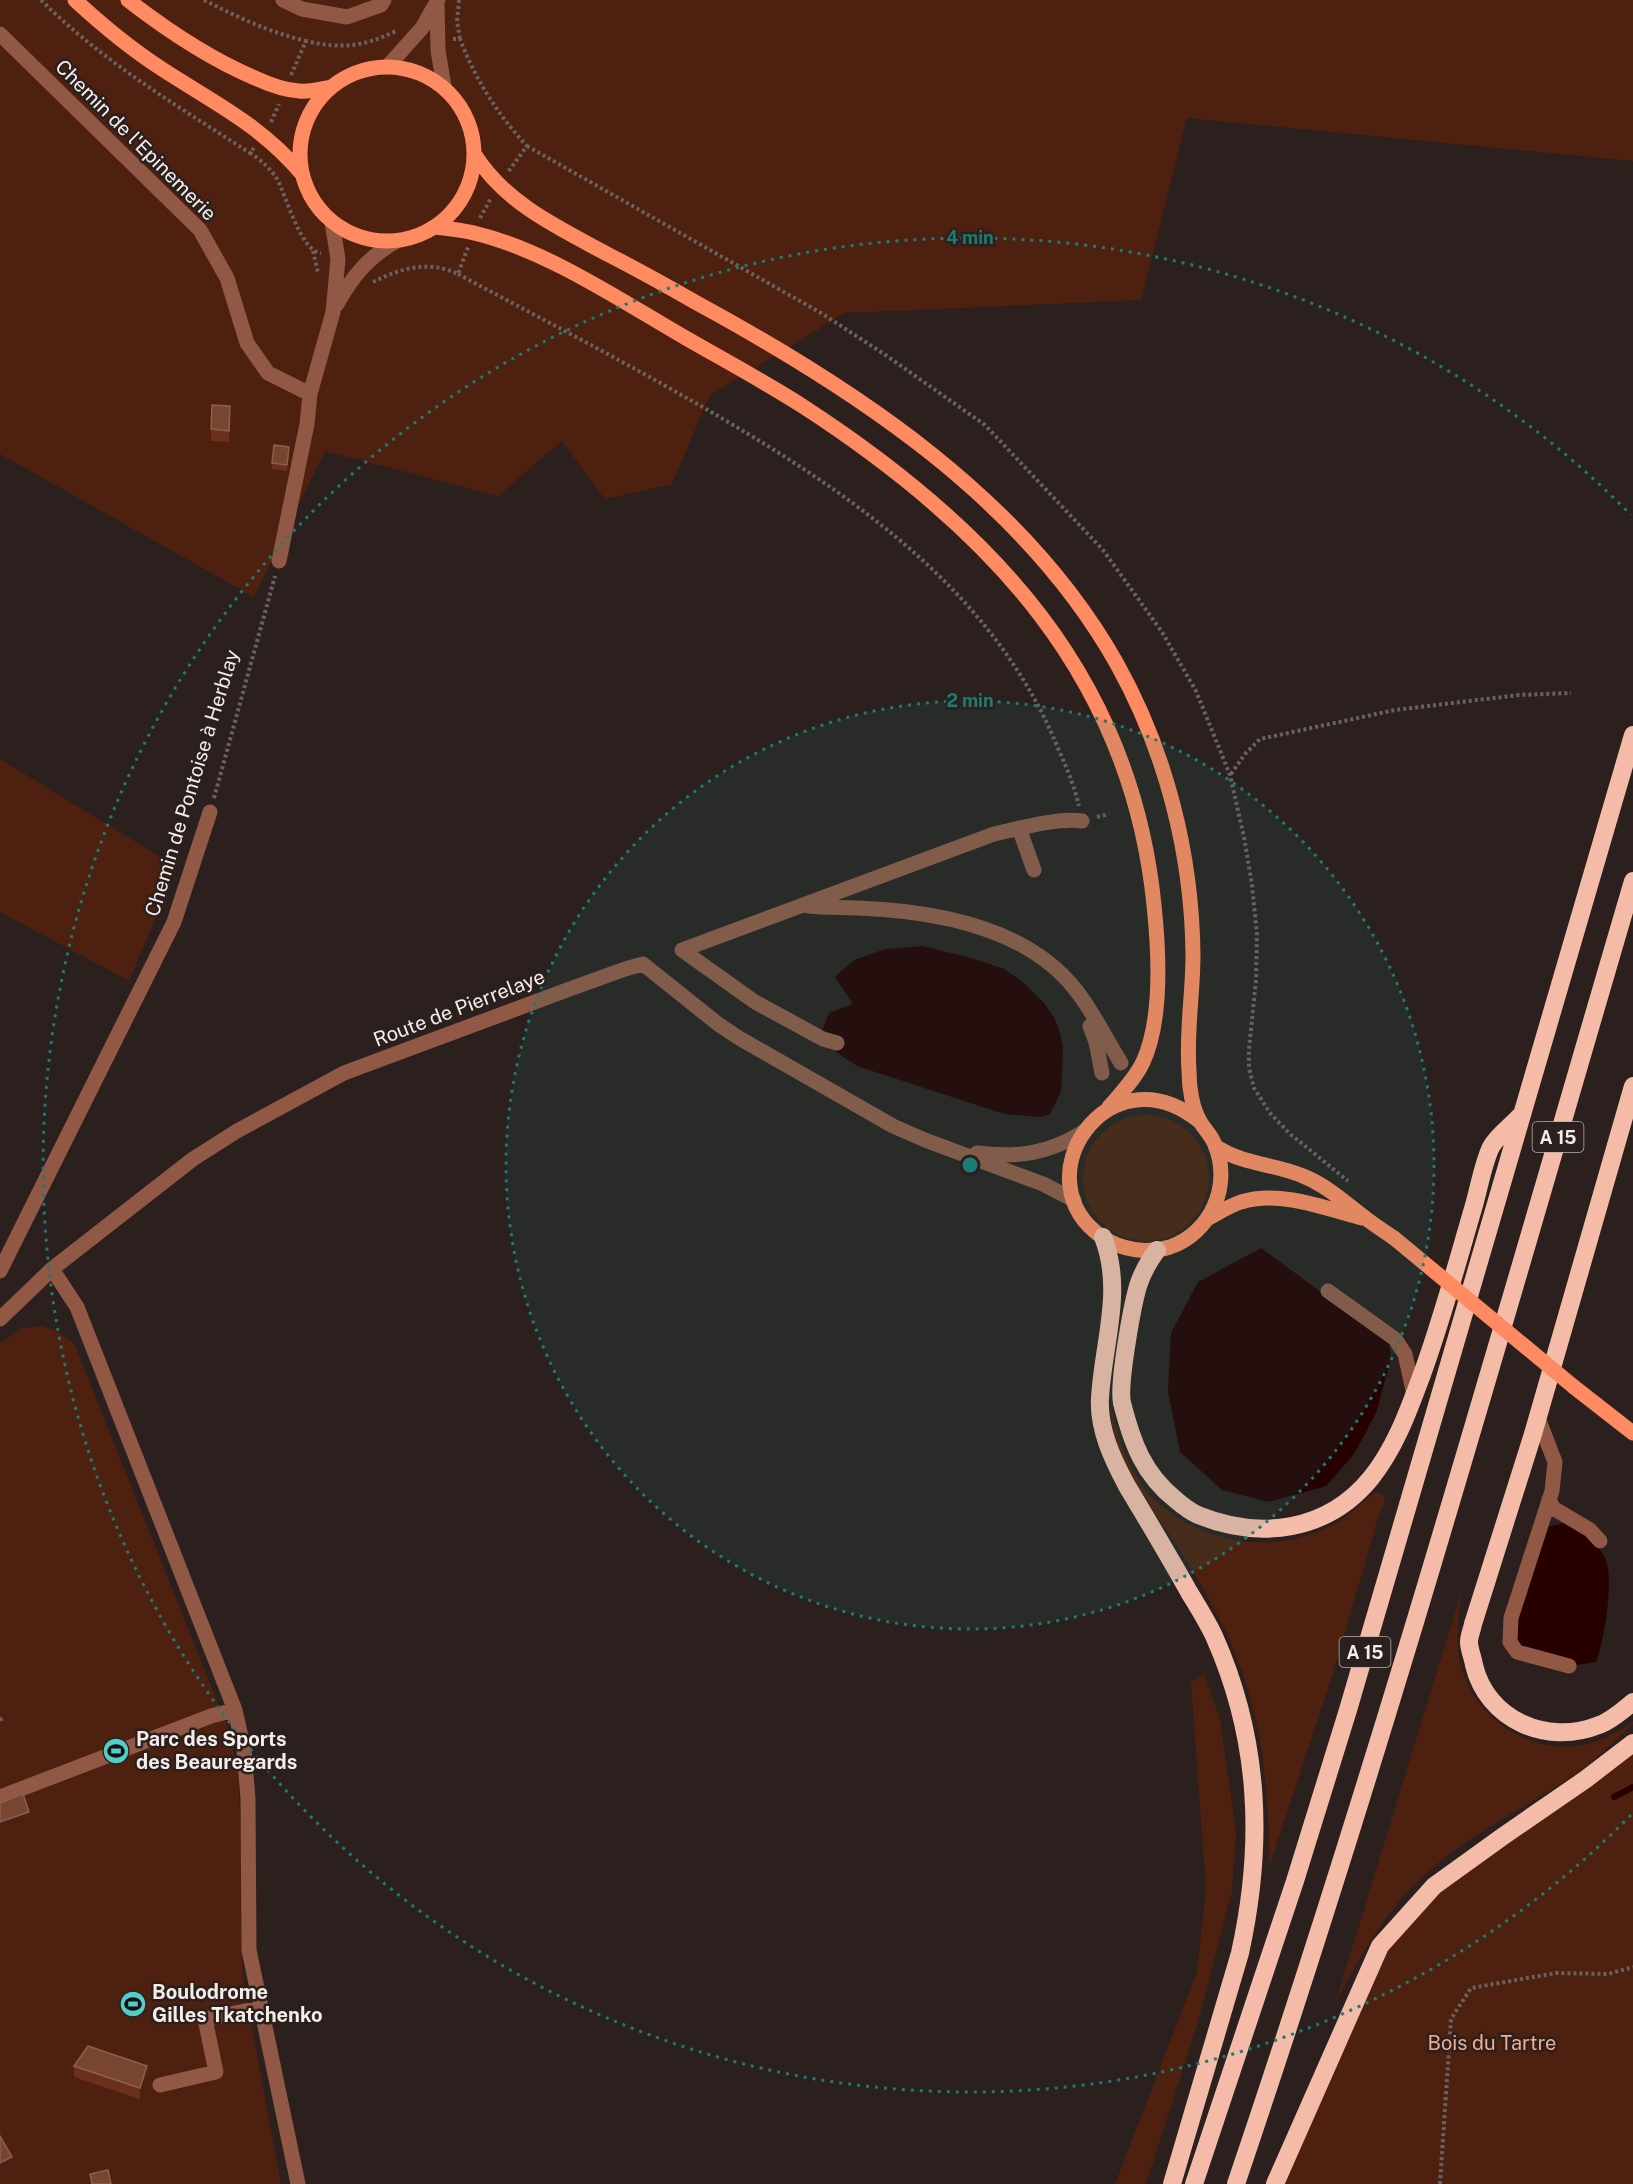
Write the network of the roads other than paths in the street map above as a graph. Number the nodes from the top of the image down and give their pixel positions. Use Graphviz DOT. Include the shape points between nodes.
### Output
graph roads {
  1 [pos="75,0"];
  2 [pos="128,0"];
  3 [pos="283,0"];
  4 [pos="384,0"];
  5 [pos="438,2"];
  6 [pos="0,34"];
  7 [pos="388,66"];
  8 [pos="331,87"];
  9 [pos="444,87"];
  10 [pos="475,155"];
  11 [pos="302,174"];
  12 [pos="332,222"];
  13 [pos="437,227"];
  14 [pos="397,241"];
  15 [pos="333,312"];
  16 [pos="310,394"];
  17 [pos="279,561"];
  18 [pos="1633,735"];
  19 [pos="210,812"];
  20 [pos="1082,821"];
  21 [pos="1019,828"];
  22 [pos="1034,870"];
  23 [pos="1633,882"];
  24 [pos="804,906"];
  25 [pos="1076,989"];
  26 [pos="837,1043"];
  27 [pos="1121,1063"];
  28 [pos="1102,1073"];
  29 [pos="1633,1086"];
  30 [pos="1106,1111"];
  31 [pos="1521,1116"];
  32 [pos="1199,1121"];
  33 [pos="1083,1132"];
  34 [pos="1216,1147"];
  35 [pos="958,1151"];
  36 [pos="1074,1200"];
  37 [pos="1207,1219"];
  38 [pos="1367,1220"];
  39 [pos="1103,1237"];
  40 [pos="1157,1250"];
  41 [pos="52,1269"];
  42 [pos="0,1271"];
  43 [pos="1328,1291"];
  44 [pos="0,1319"];
  45 [pos="1414,1395"];
  46 [pos="1538,1418"];
  47 [pos="1631,1434"];
  48 [pos="1549,1499"];
  49 [pos="1550,1526"];
  50 [pos="1600,1540"];
  51 [pos="1569,1666"];
  52 [pos="1633,1702"];
  53 [pos="235,1710"];
  54 [pos="1633,1743"];
  55 [pos="0,1797"];
  56 [pos="260,2008"];
  57 [pos="160,2085"];
  58 [pos="297,2184"];
  59 [pos="1172,2184"];
  60 [pos="1194,2184"];
  61 [pos="1236,2184"];
  62 [pos="1275,2184"];
  1 -- 11 [label="main road" via="121,40 264,134"];
  2 -- 8 [label="main road" via="161,26 224,65 297,91"];
  3 -- 4 [label="street" via="302,9 347,17 381,5"];
  5 -- 7 [label="street" via="418,33"];
  5 -- 9 [label="street"];
  6 -- 16 [label="street, Chemin de l'Epinemerie" via="200,230 227,278 247,343 268,373"];
  7 -- 8 [label="main road" via="358,72"];
  7 -- 9 [label="main road" via="418,72"];
  8 -- 11 [label="main road" via="304,126"];
  9 -- 10 [label="main road" via="467,118"];
  10 -- 13 [label="main road" via="464,195"];
  10 -- 32 [label="main road" via="498,185 541,217 751,333 886,420 940,461 996,512 1074,600 1134,697 1162,768 1179,832 1192,919 1189,1075"];
  11 -- 12 [label="main road" via="313,200"];
  12 -- 14 [label="main road" via="356,236"];
  12 -- 15 [label="street" via="338,271"];
  13 -- 14 [label="main road"];
  13 -- 30 [label="main road" via="473,232 522,249 604,291 766,384 862,447 979,544 1054,633 1094,697 1124,767 1145,840 1153,890 1157,953 1153,1029 1143,1062"];
  14 -- 15 [label="street" via="367,261 349,282"];
  15 -- 16 [label="street"];
  16 -- 17 [label="street"];
  18 -- 31 [label="highway, A 15"];
  19 -- 42 [label="street, Chemin de Pontoise à Herblay" via="174,922"];
  20 -- 21 [label="street"];
  21 -- 22 [label="street"];
  21 -- 24 [label="street"];
  23 -- 61 [label="highway, A 15" via="1369,1776"];
  24 -- 25 [label="street" via="889,910 948,919 1003,936 1049,962"];
  24 -- 26 [label="street" via="682,950 755,1002"];
  25 -- 27 [label="street"];
  25 -- 28 [label="street" via="1096,1042"];
  29 -- 46 [label="highway"];
  30 -- 32 [label="main road" via="1131,1100 1150,1099 1187,1111"];
  30 -- 33 [label="main road"];
  31 -- 45 [label="highway" via="1492,1145"];
  31 -- 60 [label="highway, A 15" via="1345,1721"];
  32 -- 34 [label="main road"];
  33 -- 35 [label="street, Route de Pierrelaye" via="1069,1141 1026,1155"];
  33 -- 36 [label="main road" via="1071,1165"];
  34 -- 37 [label="main road" via="1221,1168 1220,1191"];
  34 -- 38 [label="main road" via="1232,1157 1304,1176 1332,1191"];
  35 -- 36 [label="street, Route de Pierrelaye"];
  35 -- 41 [label="street, Route de Pierrelaye" via="893,1126 739,1038 643,964 344,1073 193,1159"];
  36 -- 39 [label="main road" via="1091,1227"];
  37 -- 38 [label="main road" via="1241,1202 1271,1198"];
  37 -- 40 [label="main road" via="1189,1237"];
  38 -- 47 [label="main road, bridge" via="1394,1238"];
  39 -- 40 [label="main road" via="1120,1246"];
  39 -- 59 [label="highway" via="1114,1280 1100,1400 1105,1435 1126,1486 1213,1633 1247,1736 1253,1793 1254,1873 1248,1919"];
  40 -- 45 [label="highway" via="1138,1285 1121,1397 1143,1465 1165,1491 1191,1512 1238,1528 1261,1529 1301,1524 1326,1515 1370,1479 1393,1446"];
  41 -- 44 [label="street, Route de Pierrelaye"];
  41 -- 53 [label="street" via="77,1307"];
  43 -- 45 [label="street" via="1365,1322 1395,1339 1408,1363"];
  46 -- 48 [label="street" via="1555,1462"];
  46 -- 52 [label="highway" via="1473,1624 1469,1643 1476,1670 1485,1692 1500,1710 1517,1722 1537,1728 1578,1731 1600,1725"];
  48 -- 49 [label="street"];
  48 -- 50 [label="street" via="1553,1508"];
  48 -- 51 [label="street" via="1511,1618 1510,1642 1517,1652"];
  53 -- 55 [label="street"];
  53 -- 56 [label="street" via="244,1750 248,1799 249,1950"];
  54 -- 62 [label="highway" via="1434,1886 1380,1946"];
  56 -- 57 [label="street" via="205,2019 216,2072"];
  56 -- 58 [label="street"];
}
